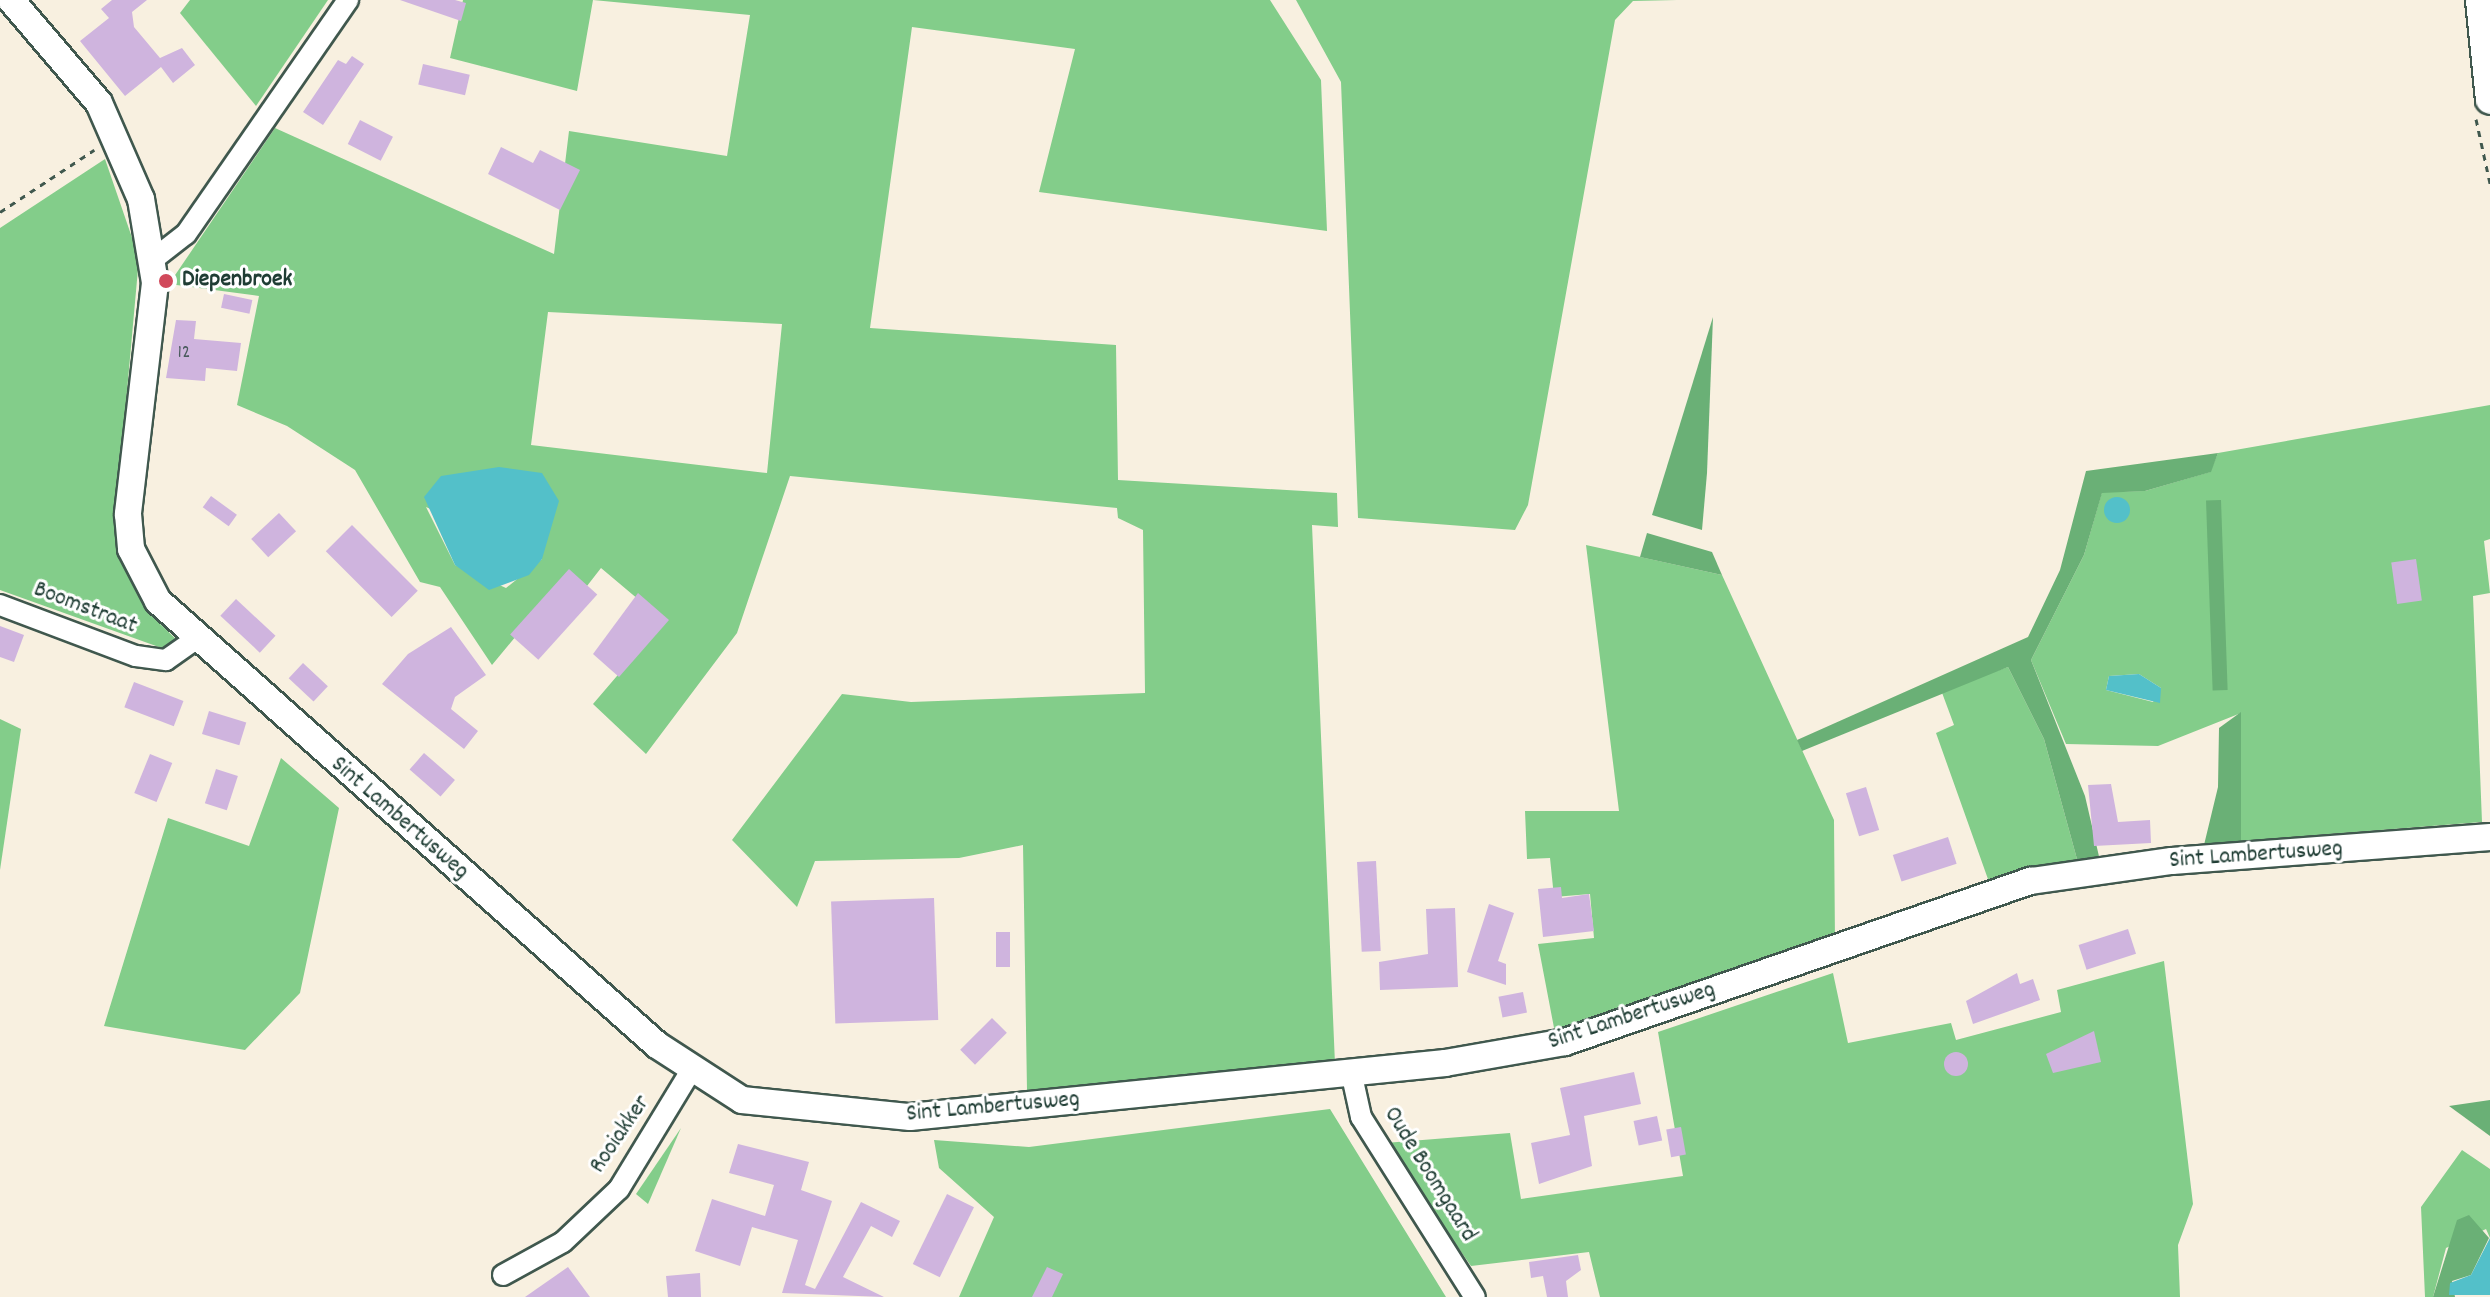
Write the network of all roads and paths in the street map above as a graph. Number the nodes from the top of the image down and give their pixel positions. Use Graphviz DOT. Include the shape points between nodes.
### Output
graph roads {
  1 [pos="11,0"];
  2 [pos="348,0"];
  3 [pos="2480,0"];
  4 [pos="2490,100"];
  5 [pos="117,136"];
  6 [pos="0,212"];
  7 [pos="155,258"];
  8 [pos="0,605"];
  9 [pos="195,640"];
  10 [pos="2490,837"];
  11 [pos="692,1069"];
  12 [pos="1352,1076"];
  13 [pos="503,1275"];
  14 [pos="1475,1297"];
  1 -- 5 [label="street, Sint Lambertusweg" via="78,73"];
  2 -- 7 [label="street" via="186,234"];
  3 -- 4 [label="main road"];
  5 -- 6 [label="path"];
  5 -- 7 [label="street, Sint Lambertusweg"];
  7 -- 9 [label="street, Sint Lambertusweg" via="130,479 131,549 158,601"];
  8 -- 9 [label="street, Boomstraat" via="136,656 166,660"];
  9 -- 11 [label="street, Sint Lambertusweg"];
  10 -- 12 [label="street, Sint Lambertusweg" via="2172,861 2031,881 1565,1042"];
  11 -- 12 [label="street, Sint Lambertusweg" via="742,1100 910,1117"];
  11 -- 13 [label="street, Rooiakker" via="619,1189 563,1242"];
  12 -- 14 [label="street, Oude Boomgaard" via="1361,1117"];
}
